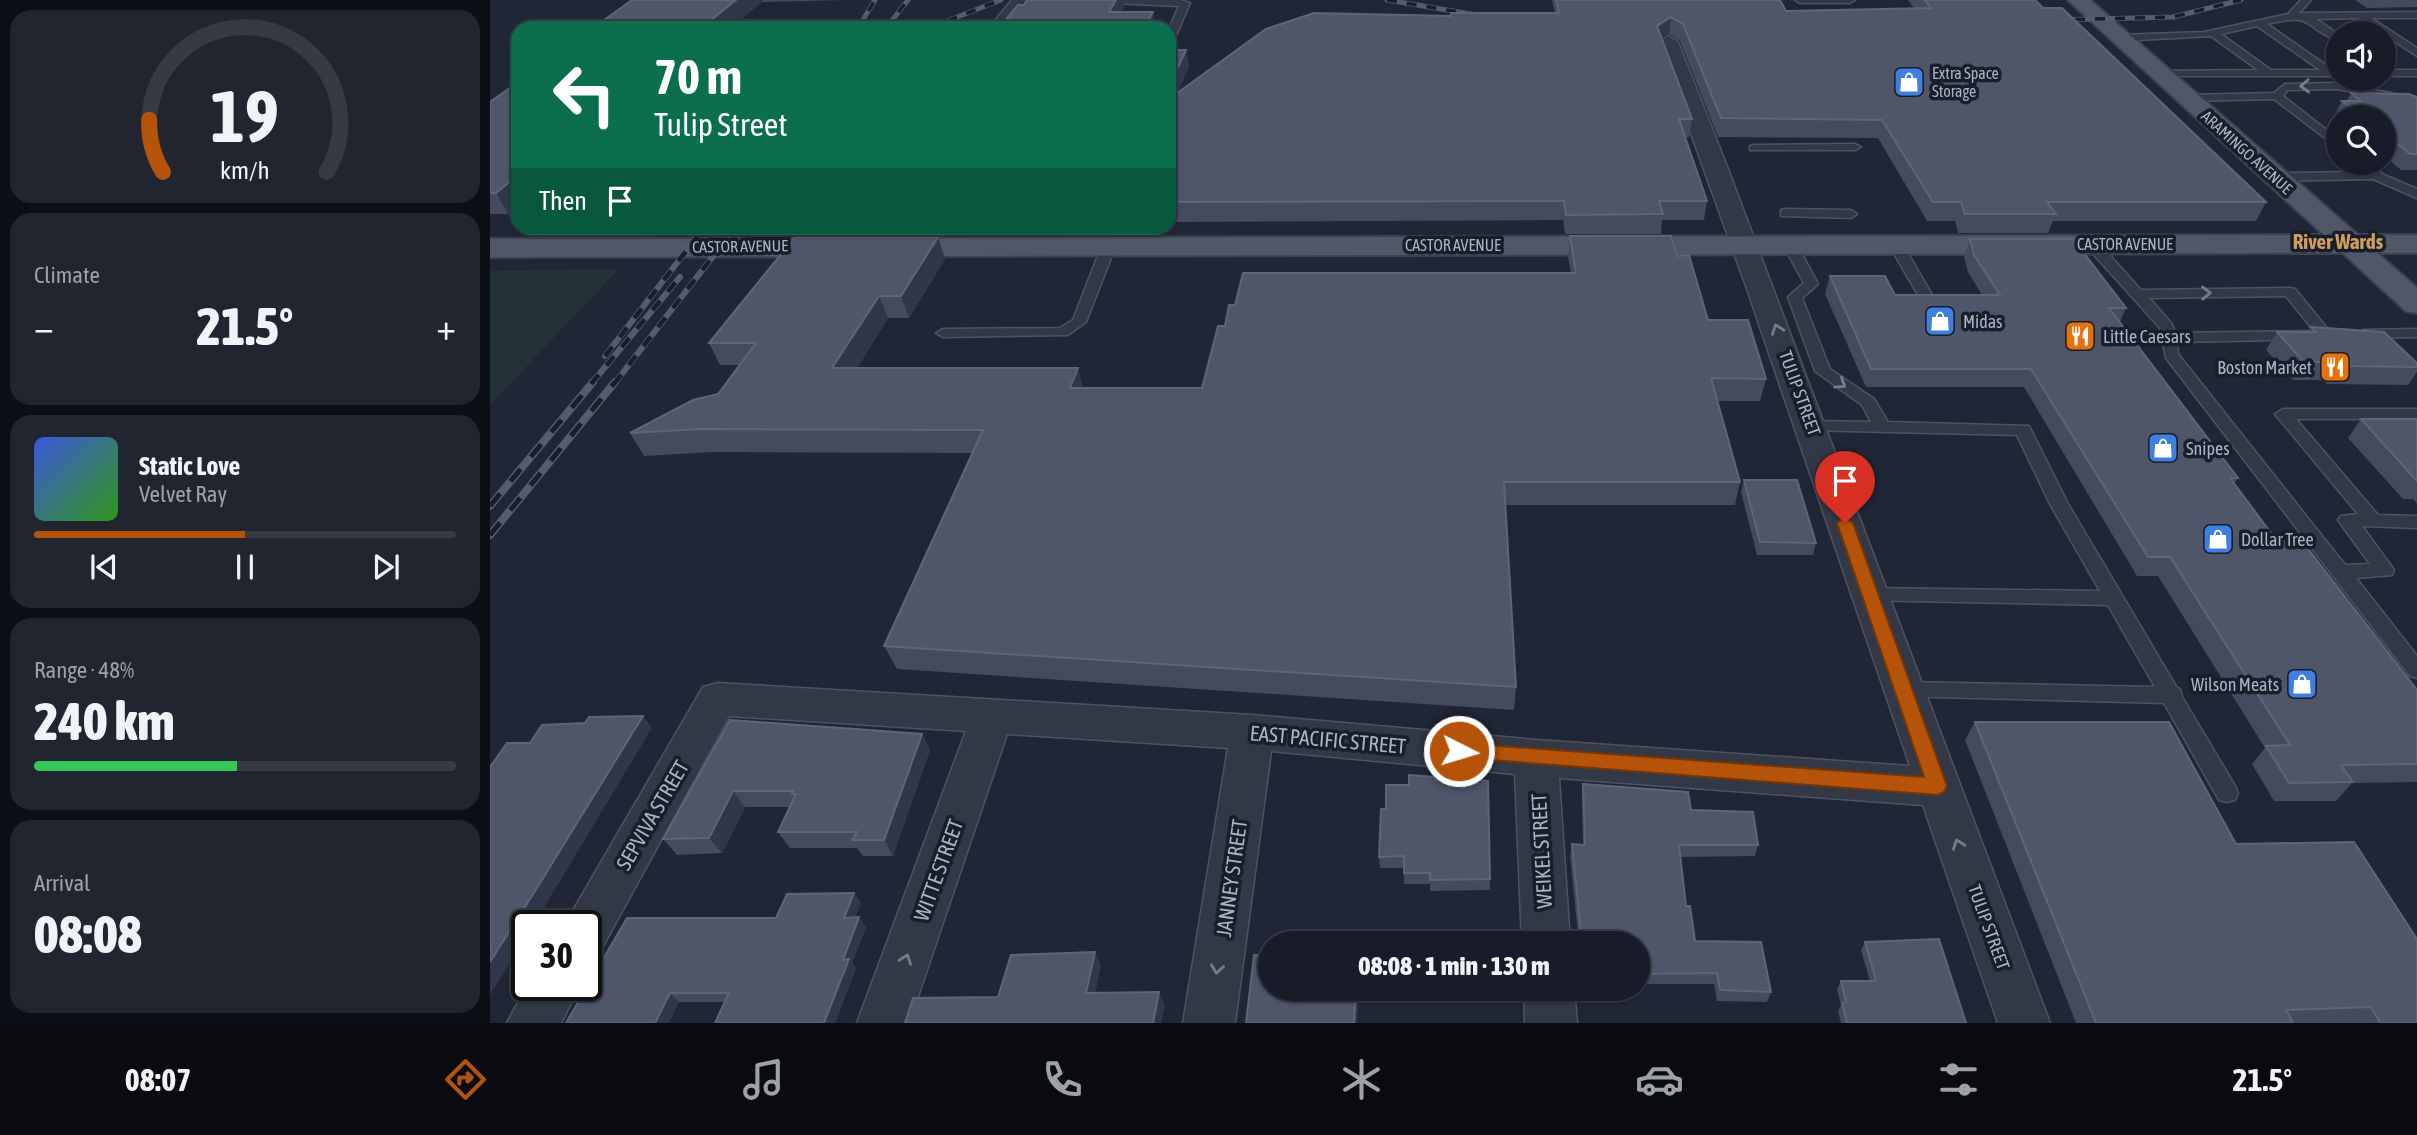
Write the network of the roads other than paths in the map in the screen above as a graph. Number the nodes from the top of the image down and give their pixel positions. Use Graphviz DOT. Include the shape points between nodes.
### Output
graph roads {
  1 [pos="1022,0"];
  2 [pos="1112,0"];
  3 [pos="1800,0"];
  4 [pos="1850,0"];
  5 [pos="2078,0"];
  6 [pos="2306,0"];
  7 [pos="2291,16"];
  8 [pos="2306,16"];
  9 [pos="2360,16"];
  10 [pos="2415,17"];
  11 [pos="1005,21"];
  12 [pos="2259,23"];
  13 [pos="1176,24"];
  14 [pos="2326,30"];
  15 [pos="2213,33"];
  16 [pos="2120,38"];
  17 [pos="1668,42"];
  18 [pos="2417,53"];
  19 [pos="2326,68"];
  20 [pos="2396,72"];
  21 [pos="2159,73"];
  22 [pos="2269,73"];
  23 [pos="2326,73"];
  24 [pos="2417,73"];
  25 [pos="2277,96"];
  26 [pos="2186,98"];
  27 [pos="2417,110"];
  28 [pos="2326,135"];
  29 [pos="1855,147"];
  30 [pos="1754,148"];
  31 [pos="2377,175"];
  32 [pos="2275,177"];
  33 [pos="2417,194"];
  34 [pos="1785,213"];
  35 [pos="1851,214"];
  36 [pos="829,236"];
  37 [pos="2092,244"];
  38 [pos="2349,244"];
  39 [pos="2417,244"];
  40 [pos="1109,245"];
  41 [pos="1746,245"];
  42 [pos="1790,245"];
  43 [pos="1896,245"];
  44 [pos="490,248"];
  45 [pos="2138,294"];
  46 [pos="1928,300"];
  47 [pos="2416,302"];
  48 [pos="943,333"];
  49 [pos="2417,333"];
  50 [pos="2338,335"];
  51 [pos="2169,338"];
  52 [pos="2417,414"];
  53 [pos="1881,425"];
  54 [pos="1812,426"];
  55 [pos="2373,521"];
  56 [pos="2417,522"];
  57 [pos="2340,572"];
  58 [pos="1869,594"];
  59 [pos="2116,598"];
  60 [pos="2417,670"];
  61 [pos="1903,690"];
  62 [pos="2173,695"];
  63 [pos="718,699"];
  64 [pos="992,718"];
  65 [pos="1252,732"];
  66 [pos="1536,758"];
  67 [pos="1937,786"];
  68 [pos="2227,793"];
  69 [pos="597,910"];
  70 [pos="1545,931"];
  71 [pos="546,1001"];
  72 [pos="1550,1001"];
  73 [pos="533,1023"];
  74 [pos="883,1023"];
  75 [pos="1209,1023"];
  76 [pos="1551,1023"];
  77 [pos="2024,1023"];
  1 -- 11 [label="street"];
  2 -- 13 [label="lane" via="1185,3"];
  3 -- 4 [label="lane"];
  5 -- 16 [label="main road, ARAMINGO AVENUE"];
  6 -- 7 [label="lane"];
  7 -- 8 [label="lane"];
  7 -- 12 [label="lane"];
  8 -- 9 [label="lane"];
  8 -- 14 [label="lane"];
  9 -- 10 [label="lane"];
  9 -- 18 [label="lane"];
  12 -- 15 [label="lane"];
  12 -- 19 [label="lane"];
  15 -- 16 [label="lane"];
  15 -- 22 [label="lane"];
  16 -- 21 [label="main road, ARAMINGO AVENUE"];
  17 -- 41 [label="street, TULIP STREET"];
  20 -- 24 [label="lane"];
  21 -- 22 [label="lane"];
  21 -- 26 [label="main road, ARAMINGO AVENUE"];
  22 -- 23 [label="lane"];
  25 -- 26 [label="lane"];
  27 -- 25 [label="lane, one-way" via="2378,93 2334,86 2285,87"];
  25 -- 28 [label="lane"];
  26 -- 32 [label="main road, ARAMINGO AVENUE"];
  29 -- 30 [label="lane"];
  31 -- 32 [label="lane"];
  31 -- 33 [label="lane"];
  32 -- 38 [label="main road, ARAMINGO AVENUE"];
  34 -- 35 [label="lane"];
  36 -- 40 [label="main road, CASTOR AVENUE"];
  36 -- 44 [label="main road, CASTOR AVENUE"];
  37 -- 38 [label="main road, CASTOR AVENUE"];
  37 -- 43 [label="main road, CASTOR AVENUE"];
  37 -- 45 [label="lane"];
  38 -- 39 [label="main road, CASTOR AVENUE"];
  38 -- 47 [label="main road, ARAMINGO AVENUE"];
  40 -- 41 [label="main road, CASTOR AVENUE"];
  40 -- 48 [label="lane" via="1079,322 1063,332"];
  41 -- 42 [label="main road, CASTOR AVENUE"];
  54 -- 41 [label="street, TULIP STREET, one-way"];
  42 -- 43 [label="main road, CASTOR AVENUE"];
  42 -- 53 [label="lane, one-way" via="1811,284 1795,297 1823,371 1868,402"];
  43 -- 46 [label="lane"];
  45 -- 50 [label="lane, one-way" via="2290,292"];
  45 -- 51 [label="lane" via="2167,327"];
  49 -- 50 [label="lane"];
  50 -- 51 [label="lane"];
  51 -- 57 [label="lane" via="2171,355"];
  52 -- 55 [label="lane" via="2283,414"];
  53 -- 54 [label="lane"];
  53 -- 59 [label="lane" via="2023,430 2059,504"];
  54 -- 58 [label="street, TULIP STREET"];
  55 -- 56 [label="lane"];
  55 -- 57 [label="lane" via="2347,520 2385,570"];
  57 -- 60 [label="lane"];
  58 -- 59 [label="lane"];
  58 -- 61 [label="street, TULIP STREET"];
  59 -- 62 [label="lane"];
  61 -- 62 [label="lane"];
  61 -- 67 [label="street, TULIP STREET"];
  62 -- 68 [label="lane"];
  63 -- 64 [label="street, EAST PACIFIC STREET"];
  63 -- 69 [label="street, SEPVIVA STREET"];
  64 -- 65 [label="street, EAST PACIFIC STREET"];
  74 -- 64 [label="street, WITTE STREET, one-way"];
  65 -- 66 [label="street, EAST PACIFIC STREET"];
  65 -- 75 [label="street, JANNEY STREET, one-way"];
  66 -- 67 [label="street, EAST PACIFIC STREET"];
  66 -- 70 [label="street, WEIKEL STREET"];
  77 -- 67 [label="street, TULIP STREET, one-way"];
  71 -- 73 [label="street"];
  72 -- 76 [label="street"];
}
